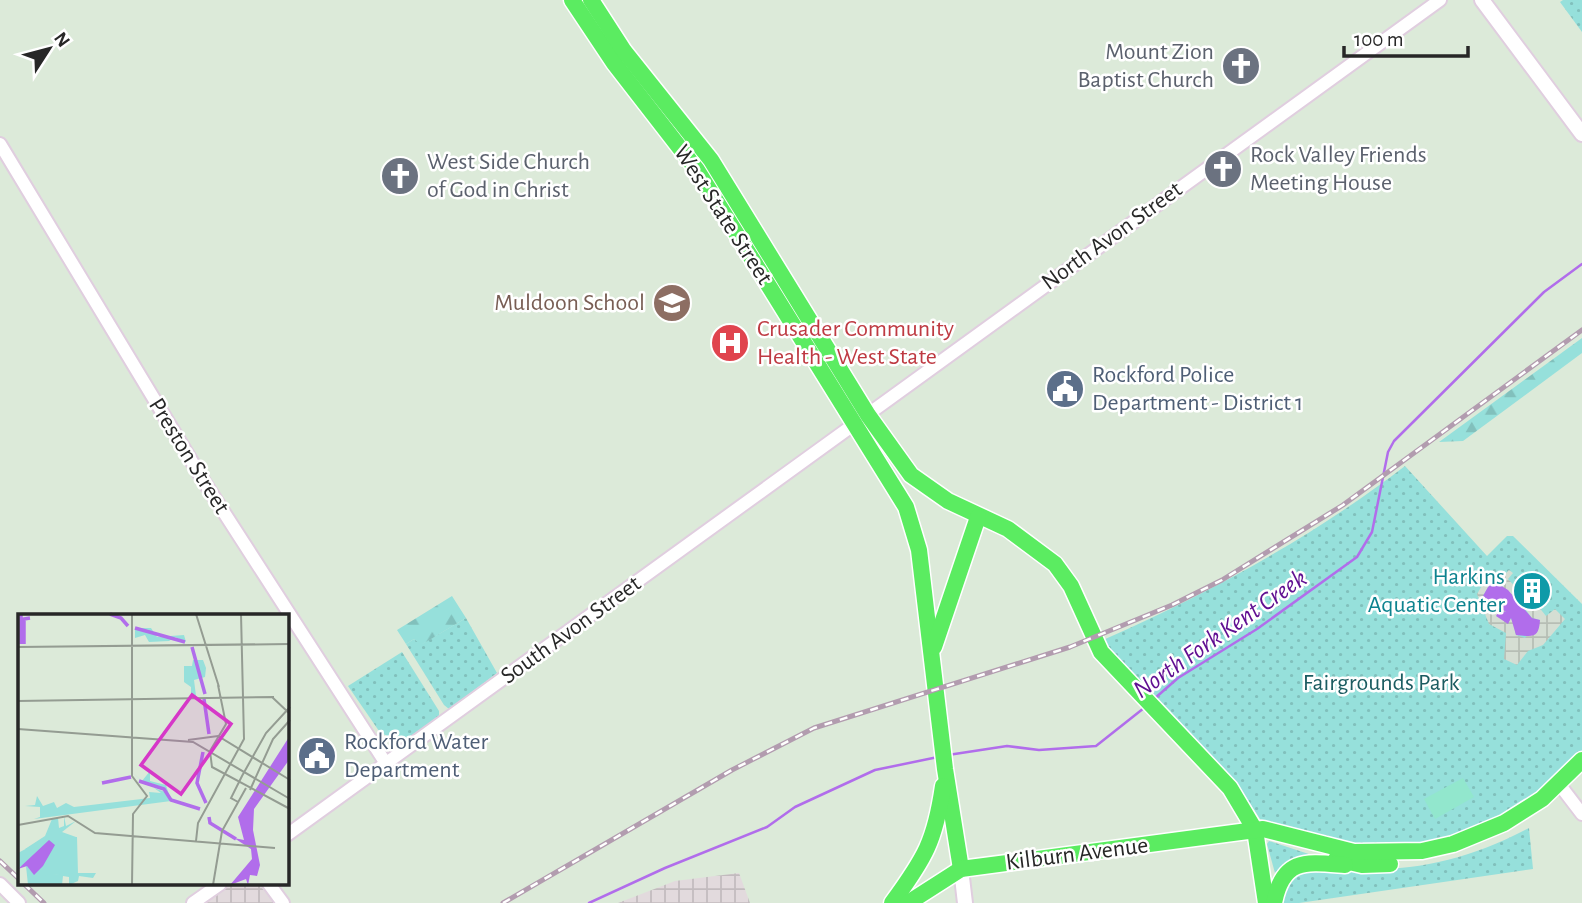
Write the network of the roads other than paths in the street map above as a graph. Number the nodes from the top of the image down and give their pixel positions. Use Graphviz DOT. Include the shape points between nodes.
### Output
graph roads {
  1 [pos="572,0"];
  2 [pos="591,0"];
  3 [pos="1440,0"];
  4 [pos="1482,0"];
  5 [pos="1582,134"];
  6 [pos="0,144"];
  7 [pos="861,420"];
  8 [pos="978,517"];
  9 [pos="932,655"];
  10 [pos="1582,760"];
  11 [pos="385,762"];
  12 [pos="945,764"];
  13 [pos="1582,774"];
  14 [pos="1563,787"];
  15 [pos="1582,814"];
  16 [pos="1255,830"];
  17 [pos="289,834"];
  18 [pos="1362,865"];
  19 [pos="961,869"];
  20 [pos="0,884"];
  21 [pos="217,886"];
  22 [pos="270,886"];
  23 [pos="19,903"];
  24 [pos="193,903"];
  25 [pos="283,903"];
  26 [pos="891,903"];
  27 [pos="908,903"];
  28 [pos="965,903"];
  29 [pos="1266,903"];
  30 [pos="1273,903"];
  1 -- 7 [label="main road, West State Street" via="697,170"];
  2 -- 7 [label="main road, West State Street" via="624,51 710,160"];
  3 -- 7 [label="street, North Avon Street"];
  4 -- 5 [label="main road"];
  6 -- 11 [label="street, Preston Street" via="203,480"];
  7 -- 8 [label="main road, West State Street" via="911,475"];
  7 -- 9 [label="main road, West State Street" via="914,525"];
  7 -- 11 [label="street, South Avon Street"];
  8 -- 9 [label="main road"];
  8 -- 16 [label="main road, West State Street" via="1008,528 1055,564 1071,586 1093,638 1230,788"];
  9 -- 12 [label="main road, West State Street"];
  10 -- 14 [label="main road, Kilburn Avenue"];
  11 -- 17 [label="street, South Avon Street"];
  12 -- 19 [label="main road, West State Street"];
  12 -- 26 [label="main road" via="929,849"];
  13 -- 14 [label="main road, Kilburn Avenue"];
  14 -- 15 [label="street"];
  14 -- 16 [label="main road, Kilburn Avenue" via="1504,823 1422,851 1354,852"];
  14 -- 18 [label="main road, Kilburn Avenue" via="1527,821 1466,850 1409,863"];
  16 -- 18 [label="main road, Kilburn Avenue" via="1300,849"];
  16 -- 19 [label="main road, Kilburn Avenue"];
  16 -- 29 [label="main road"];
  18 -- 30 [label="main road" via="1304,862 1294,866 1283,876"];
  19 -- 27 [label="main road, Kilburn Avenue"];
  19 -- 28 [label="main road, West State Street"];
  20 -- 23 [label="street"];
  21 -- 24 [label="street"];
  22 -- 25 [label="street"];
}
